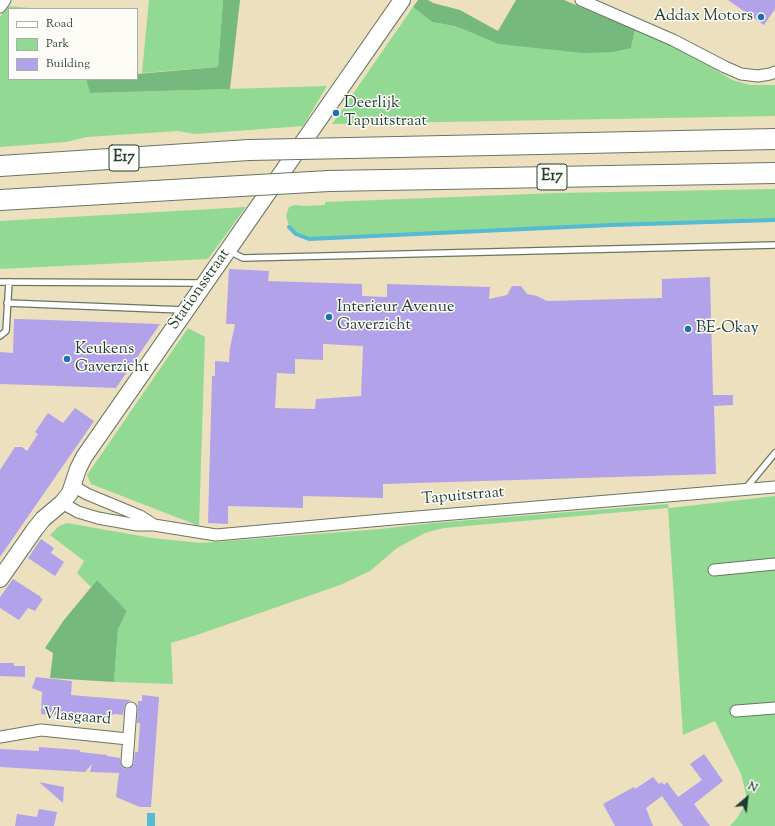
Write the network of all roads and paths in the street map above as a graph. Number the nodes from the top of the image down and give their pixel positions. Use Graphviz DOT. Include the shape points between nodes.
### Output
graph roads {
  1 [pos="5,0"];
  2 [pos="402,0"];
  3 [pos="581,0"];
  4 [pos="0,7"];
  5 [pos="775,72"];
  6 [pos="775,139"];
  7 [pos="0,166"];
  8 [pos="775,173"];
  9 [pos="0,200"];
  10 [pos="775,246"];
  11 [pos="227,250"];
  12 [pos="0,282"];
  13 [pos="8,282"];
  14 [pos="205,283"];
  15 [pos="7,303"];
  16 [pos="186,310"];
  17 [pos="0,336"];
  18 [pos="775,453"];
  19 [pos="73,486"];
  20 [pos="775,487"];
  21 [pos="746,489"];
  22 [pos="62,503"];
  23 [pos="154,525"];
  24 [pos="775,564"];
  25 [pos="714,570"];
  26 [pos="0,579"];
  27 [pos="131,708"];
  28 [pos="775,708"];
  29 [pos="736,711"];
  30 [pos="0,737"];
  31 [pos="128,739"];
  32 [pos="126,762"];
  1 -- 4 [label="street"];
  2 -- 11 [label="street, Stationsstraat"];
  3 -- 5 [label="street" via="673,40 741,74 758,76"];
  6 -- 7 [label="highway, E17, bridge" via="249,150"];
  8 -- 9 [label="highway, E17, bridge" via="329,181"];
  10 -- 11 [label="lane" via="243,258"];
  11 -- 14 [label="street, Stationsstraat"];
  12 -- 13 [label="lane"];
  13 -- 14 [label="lane"];
  13 -- 15 [label="lane"];
  14 -- 16 [label="street, Stationsstraat"];
  15 -- 16 [label="lane"];
  15 -- 17 [label="lane" via="6,331"];
  16 -- 19 [label="street, Stationsstraat" via="84,457"];
  18 -- 21 [label="lane"];
  19 -- 22 [label="street, Stationsstraat"];
  19 -- 23 [label="street, Tapuitstraat" via="140,516"];
  20 -- 21 [label="street, Tapuitstraat"];
  21 -- 23 [label="street, Tapuitstraat" via="216,535"];
  22 -- 23 [label="street, Tapuitstraat" via="78,512 98,518 137,525"];
  22 -- 26 [label="street, Stationsstraat" via="42,519"];
  24 -- 25 [label="street"];
  27 -- 31 [label="street, Vlasgaard"];
  28 -- 29 [label="street"];
  30 -- 31 [label="street, Vlasgaard" via="41,730"];
  31 -- 32 [label="street, Vlasgaard"];
}
